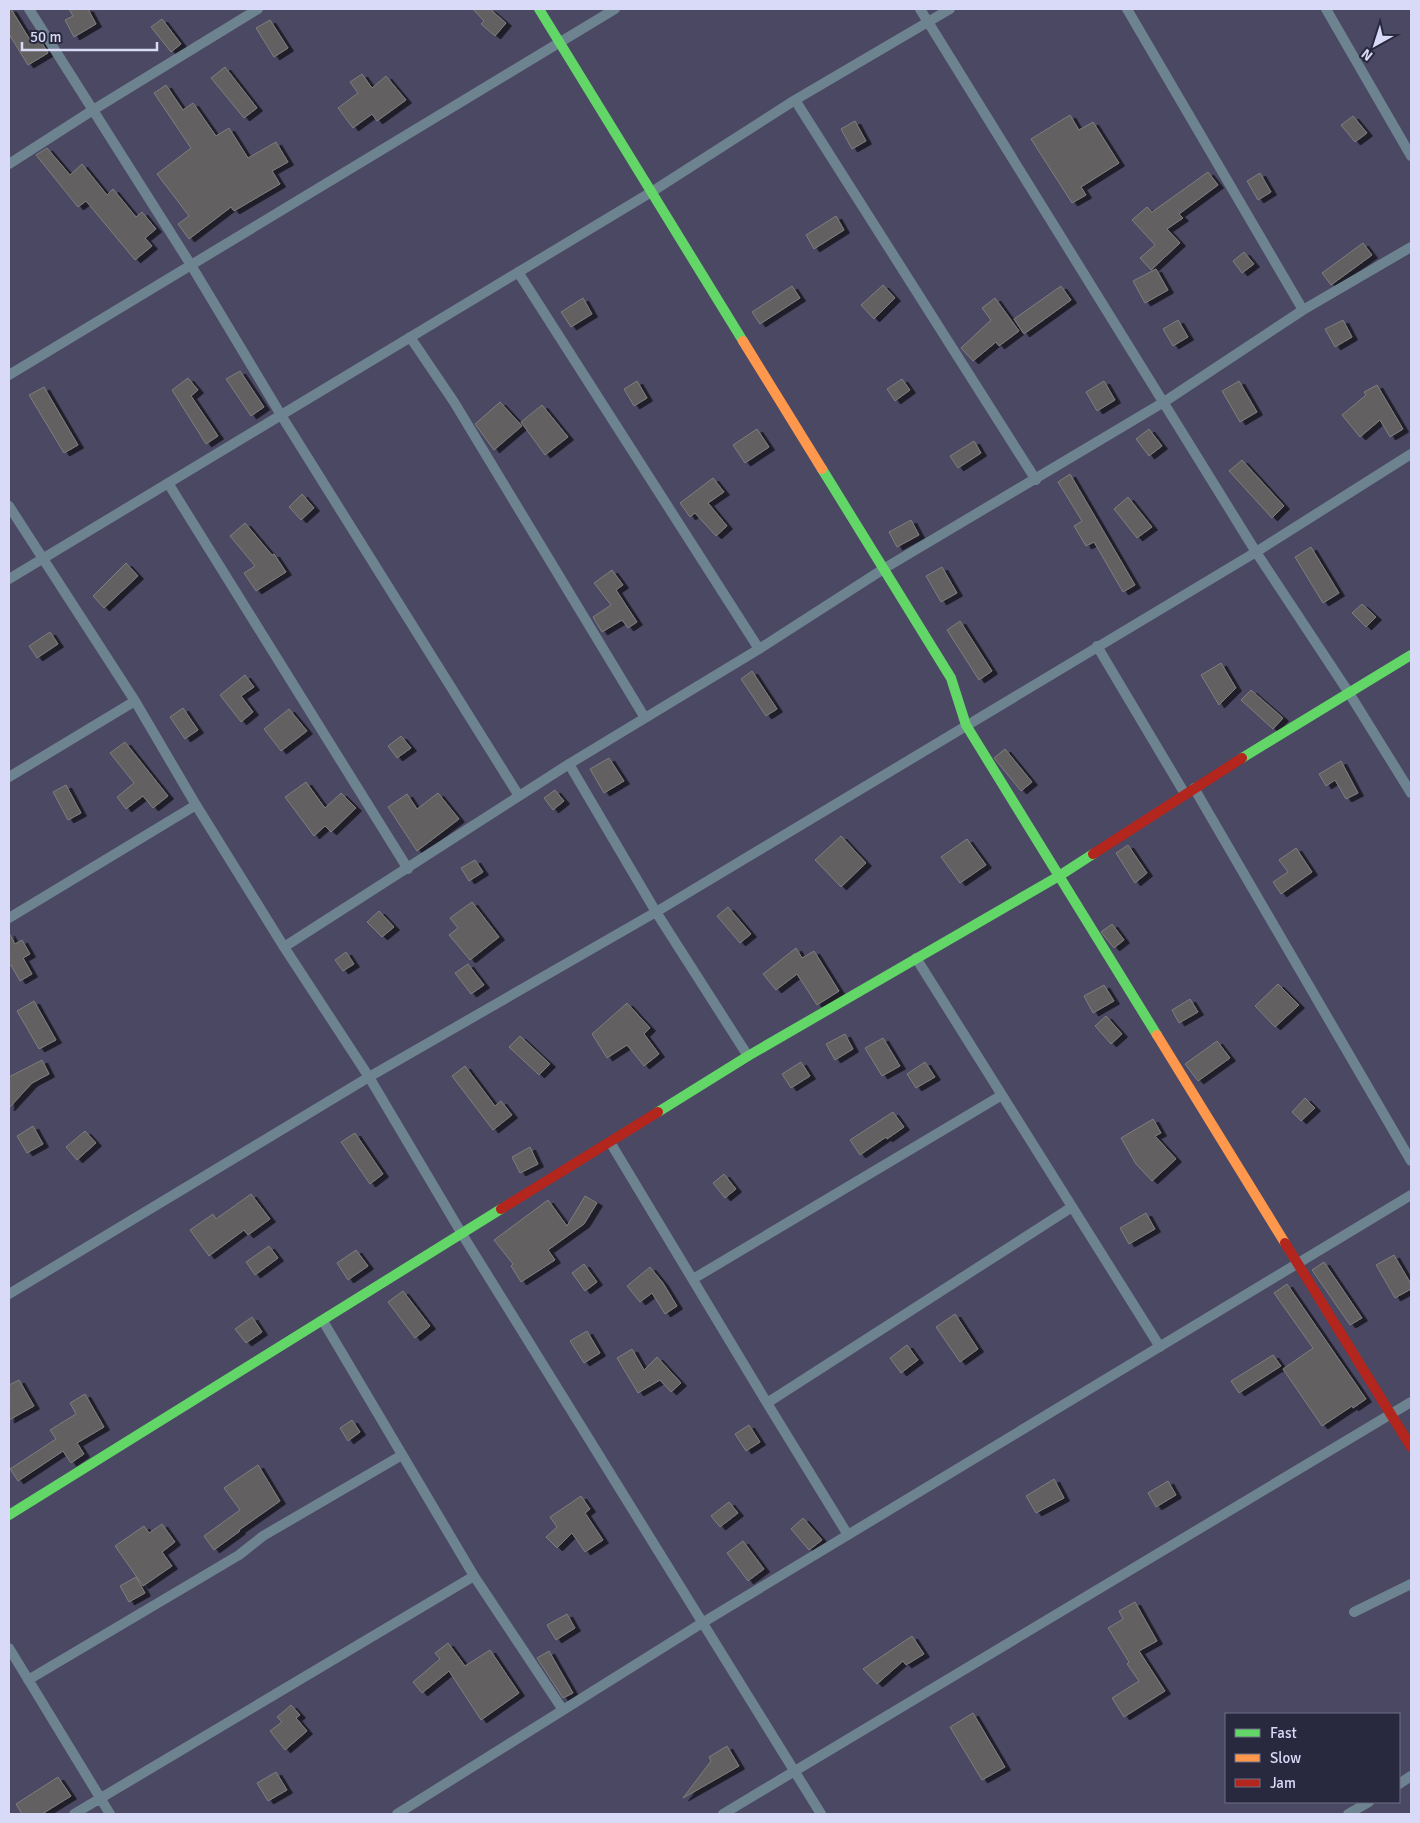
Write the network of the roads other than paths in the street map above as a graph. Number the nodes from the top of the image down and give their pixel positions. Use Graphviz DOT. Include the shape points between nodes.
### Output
graph roads {
  1 [pos="29,9"];
  2 [pos="258,9"];
  3 [pos="539,9"];
  4 [pos="615,9"];
  5 [pos="920,9"];
  6 [pos="950,9"];
  7 [pos="1127,9"];
  8 [pos="1326,9"];
  9 [pos="928,22"];
  10 [pos="559,42"];
  11 [pos="795,100"];
  12 [pos="93,110"];
  13 [pos="1411,156"];
  14 [pos="9,164"];
  15 [pos="653,191"];
  16 [pos="1411,247"];
  17 [pos="191,265"];
  18 [pos="518,272"];
  19 [pos="1303,310"];
  20 [pos="410,337"];
  21 [pos="9,375"];
  22 [pos="1164,402"];
  23 [pos="281,415"];
  24 [pos="1411,454"];
  25 [pos="1036,480"];
  26 [pos="168,483"];
  27 [pos="9,506"];
  28 [pos="1256,552"];
  29 [pos="42,559"];
  30 [pos="885,568"];
  31 [pos="9,579"];
  32 [pos="1097,646"];
  33 [pos="759,649"];
  34 [pos="1411,655"];
  35 [pos="1349,693"];
  36 [pos="135,701"];
  37 [pos="645,718"];
  38 [pos="966,725"];
  39 [pos="570,764"];
  40 [pos="9,776"];
  41 [pos="1194,788"];
  42 [pos="1411,793"];
  43 [pos="1185,794"];
  44 [pos="519,796"];
  45 [pos="196,805"];
  46 [pos="408,869"];
  47 [pos="1059,876"];
  48 [pos="656,912"];
  49 [pos="9,918"];
  50 [pos="284,947"];
  51 [pos="916,958"];
  52 [pos="748,1056"];
  53 [pos="368,1077"];
  54 [pos="1002,1095"];
  55 [pos="610,1142"];
  56 [pos="1411,1161"];
  57 [pos="1411,1195"];
  58 [pos="1072,1207"];
  59 [pos="462,1234"];
  60 [pos="1298,1264"];
  61 [pos="693,1279"];
  62 [pos="9,1294"];
  63 [pos="323,1321"];
  64 [pos="1160,1347"];
  65 [pos="1411,1402"];
  66 [pos="767,1403"];
  67 [pos="1392,1415"];
  68 [pos="1411,1447"];
  69 [pos="402,1456"];
  70 [pos="9,1515"];
  71 [pos="848,1535"];
  72 [pos="474,1576"];
  73 [pos="1411,1584"];
  74 [pos="1354,1612"];
  75 [pos="702,1623"];
  76 [pos="9,1648"];
  77 [pos="28,1680"];
  78 [pos="564,1710"];
  79 [pos="794,1772"];
  80 [pos="1411,1776"];
  81 [pos="1400,1783"];
  82 [pos="100,1799"];
  83 [pos="1367,1803"];
  84 [pos="74,1814"];
  85 [pos="110,1814"];
  86 [pos="397,1814"];
  87 [pos="723,1814"];
  88 [pos="821,1814"];
  89 [pos="1348,1814"];
  1 -- 12 [label="street"];
  2 -- 12 [label="street"];
  3 -- 10 [label="street"];
  4 -- 10 [label="street"];
  5 -- 9 [label="street"];
  6 -- 9 [label="street"];
  7 -- 19 [label="street"];
  8 -- 13 [label="street"];
  9 -- 11 [label="street"];
  9 -- 22 [label="street"];
  10 -- 15 [label="street"];
  10 -- 17 [label="street"];
  11 -- 15 [label="street"];
  11 -- 25 [label="street"];
  12 -- 14 [label="street"];
  12 -- 17 [label="street"];
  15 -- 18 [label="street"];
  15 -- 30 [label="street"];
  16 -- 19 [label="street"];
  17 -- 21 [label="street"];
  17 -- 23 [label="street"];
  18 -- 20 [label="street"];
  18 -- 33 [label="street"];
  19 -- 22 [label="street"];
  20 -- 23 [label="street"];
  20 -- 37 [label="street" via="454,402"];
  22 -- 25 [label="street"];
  22 -- 28 [label="street"];
  23 -- 26 [label="street"];
  23 -- 44 [label="street"];
  24 -- 28 [label="street"];
  25 -- 30 [label="street"];
  26 -- 29 [label="street"];
  26 -- 46 [label="street"];
  27 -- 29 [label="street"];
  28 -- 32 [label="street"];
  28 -- 35 [label="street"];
  29 -- 31 [label="street"];
  29 -- 36 [label="street"];
  30 -- 33 [label="street"];
  30 -- 38 [label="street" via="951,678"];
  32 -- 38 [label="street"];
  32 -- 43 [label="street"];
  33 -- 37 [label="street"];
  34 -- 35 [label="street"];
  35 -- 41 [label="street"];
  35 -- 42 [label="street"];
  36 -- 40 [label="street"];
  36 -- 45 [label="street"];
  37 -- 39 [label="street"];
  38 -- 47 [label="street"];
  38 -- 48 [label="street"];
  39 -- 44 [label="street"];
  39 -- 48 [label="street"];
  41 -- 43 [label="street"];
  41 -- 56 [label="street"];
  43 -- 47 [label="street"];
  44 -- 46 [label="street"];
  45 -- 49 [label="street"];
  45 -- 50 [label="street"];
  46 -- 50 [label="street"];
  47 -- 51 [label="street"];
  47 -- 60 [label="street"];
  48 -- 52 [label="street"];
  48 -- 53 [label="street"];
  50 -- 53 [label="street"];
  51 -- 52 [label="street"];
  51 -- 54 [label="street"];
  52 -- 55 [label="street"];
  53 -- 59 [label="street"];
  53 -- 62 [label="street"];
  54 -- 58 [label="street"];
  54 -- 61 [label="street"];
  55 -- 59 [label="street"];
  55 -- 61 [label="street"];
  57 -- 60 [label="street"];
  58 -- 64 [label="street"];
  58 -- 66 [label="street"];
  59 -- 63 [label="street"];
  59 -- 75 [label="street"];
  60 -- 64 [label="street"];
  60 -- 67 [label="street"];
  61 -- 66 [label="street"];
  63 -- 69 [label="street"];
  63 -- 70 [label="street"];
  64 -- 71 [label="street"];
  65 -- 67 [label="street"];
  66 -- 71 [label="street"];
  67 -- 68 [label="street"];
  67 -- 79 [label="street"];
  69 -- 72 [label="street"];
  69 -- 77 [label="street" via="263,1536 240,1555"];
  71 -- 75 [label="street"];
  72 -- 78 [label="street"];
  72 -- 82 [label="street"];
  73 -- 74 [label="street"];
  75 -- 78 [label="street"];
  75 -- 79 [label="street"];
  76 -- 77 [label="street"];
  77 -- 82 [label="street"];
  78 -- 86 [label="street"];
  79 -- 87 [label="street"];
  79 -- 88 [label="street"];
  80 -- 81 [label="street"];
  82 -- 84 [label="street"];
  82 -- 85 [label="street"];
  83 -- 89 [label="street"];
}
